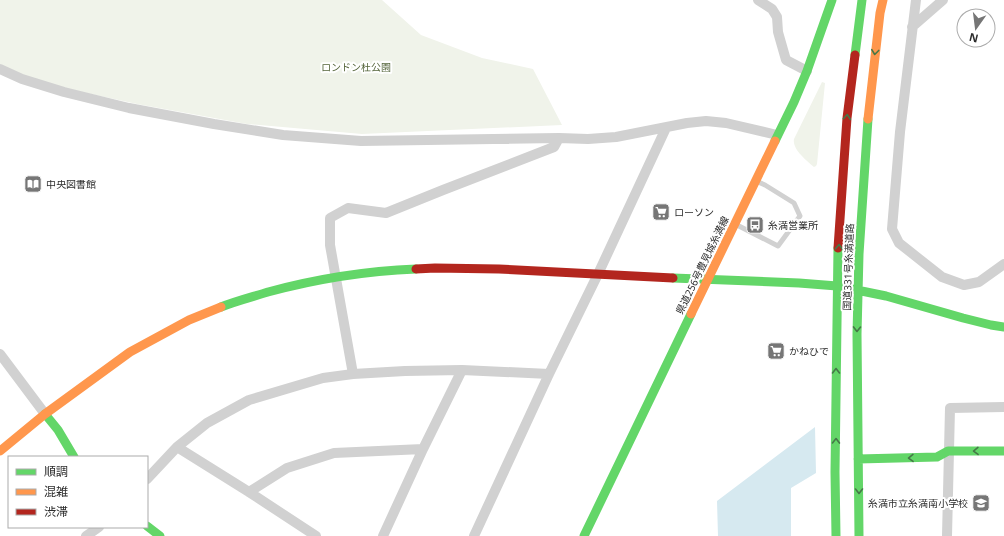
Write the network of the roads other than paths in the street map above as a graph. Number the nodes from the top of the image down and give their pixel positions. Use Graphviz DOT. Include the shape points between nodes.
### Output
graph roads {
  1 [pos="758,0"];
  2 [pos="832,0"];
  3 [pos="862,0"];
  4 [pos="883,0"];
  5 [pos="916,0"];
  6 [pos="943,0"];
  7 [pos="912,27"];
  8 [pos="807,71"];
  9 [pos="1,72"];
  10 [pos="666,128"];
  11 [pos="777,135"];
  12 [pos="559,138"];
  13 [pos="756,180"];
  14 [pos="734,224"];
  15 [pos="1004,264"];
  16 [pos="598,274"];
  17 [pos="336,277"];
  18 [pos="707,280"];
  19 [pos="837,286"];
  20 [pos="858,290"];
  21 [pos="1004,327"];
  22 [pos="0,354"];
  23 [pos="462,370"];
  24 [pos="353,374"];
  25 [pos="549,374"];
  26 [pos="1004,407"];
  27 [pos="45,414"];
  28 [pos="177,447"];
  29 [pos="423,449"];
  30 [pos="0,451"];
  31 [pos="948,451"];
  32 [pos="1004,451"];
  33 [pos="73,456"];
  34 [pos="858,456"];
  35 [pos="148,478"];
  36 [pos="249,492"];
  37 [pos="148,527"];
  38 [pos="98,528"];
  39 [pos="86,536"];
  40 [pos="160,536"];
  41 [pos="316,536"];
  42 [pos="383,536"];
  43 [pos="474,536"];
  44 [pos="584,536"];
  45 [pos="836,536"];
  46 [pos="859,536"];
  47 [pos="948,536"];
  1 -- 8 [label="street" via="772,9 777,17 778,32 786,60"];
  2 -- 8 [label="main road, 県道256号豊見城糸満線"];
  19 -- 3 [label="main road, 国道331号糸満道路, one-way" via="847,118"];
  4 -- 20 [label="main road, 国道331号糸満道路, one-way" via="868,117"];
  5 -- 7 [label="street"];
  6 -- 7 [label="street"];
  7 -- 15 [label="street" via="892,229 899,243 942,277 964,285 980,282"];
  8 -- 11 [label="main road, 県道256号豊見城糸満線"];
  9 -- 12 [label="street" via="64,92 129,108 283,135 361,142"];
  10 -- 11 [label="street" via="687,123 726,123"];
  10 -- 12 [label="street" via="616,137"];
  10 -- 16 [label="street"];
  11 -- 13 [label="main road, 県道256号豊見城糸満線"];
  12 -- 17 [label="street" via="554,147 386,213 348,208 330,218 330,245"];
  13 -- 14 [label="main road, 県道256号豊見城糸満線"];
  13 -- 14 [label="lane" via="794,203 800,216 778,246"];
  14 -- 18 [label="main road, 県道256号豊見城糸満線"];
  16 -- 17 [label="main road" via="435,268"];
  16 -- 18 [label="main road"];
  16 -- 25 [label="street"];
  17 -- 24 [label="street"];
  17 -- 27 [label="main road" via="258,295 190,320 130,352"];
  18 -- 19 [label="main road"];
  18 -- 44 [label="main road, 県道256号豊見城糸満線"];
  19 -- 20 [label="main road"];
  45 -- 19 [label="main road, 国道331号糸満道路, one-way"];
  20 -- 21 [label="main road"];
  20 -- 34 [label="main road, 国道331号糸満道路, one-way"];
  22 -- 27 [label="street"];
  23 -- 24 [label="street"];
  23 -- 25 [label="street"];
  23 -- 29 [label="street"];
  24 -- 28 [label="street" via="323,378 249,400 207,423"];
  25 -- 43 [label="street"];
  26 -- 31 [label="street" via="950,408"];
  27 -- 30 [label="main road"];
  27 -- 33 [label="main road"];
  28 -- 35 [label="street"];
  28 -- 36 [label="street"];
  29 -- 36 [label="street" via="334,453 287,468"];
  29 -- 42 [label="street"];
  32 -- 31 [label="main road, one-way"];
  31 -- 34 [label="main road, one-way" via="937,457"];
  31 -- 47 [label="street"];
  34 -- 46 [label="main road, 国道331号糸満道路, one-way"];
  36 -- 41 [label="street"];
  37 -- 40 [label="main road"];
  38 -- 39 [label="street"];
}
